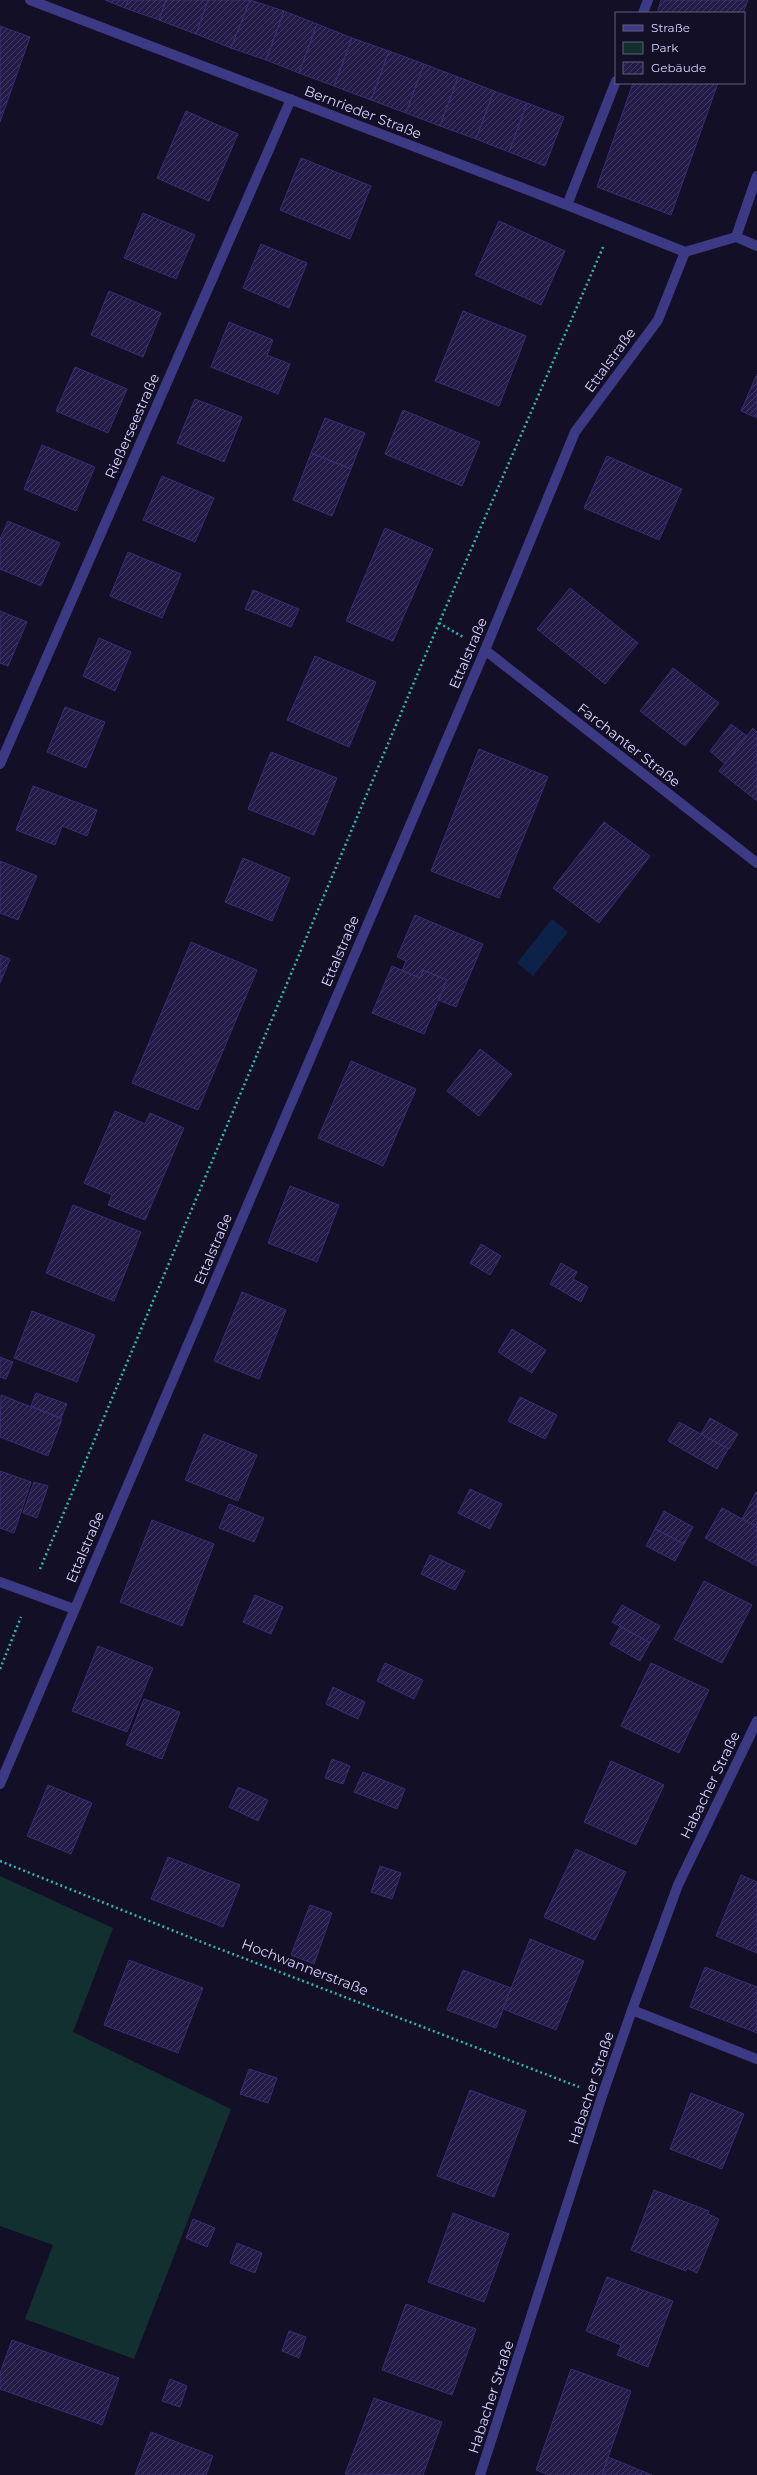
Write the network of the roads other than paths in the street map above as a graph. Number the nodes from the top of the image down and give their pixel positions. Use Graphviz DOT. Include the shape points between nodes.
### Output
graph roads {
  1 [pos="30,0"];
  2 [pos="648,0"];
  3 [pos="643,12"];
  4 [pos="615,84"];
  5 [pos="291,100"];
  6 [pos="757,176"];
  7 [pos="567,205"];
  8 [pos="736,237"];
  9 [pos="757,246"];
  10 [pos="685,252"];
  11 [pos="485,650"];
  12 [pos="0,764"];
  13 [pos="757,863"];
  14 [pos="0,1582"];
  15 [pos="74,1609"];
  16 [pos="757,1721"];
  17 [pos="0,1784"];
  18 [pos="632,2010"];
  19 [pos="757,2059"];
  20 [pos="480,2475"];
  1 -- 5 [label="street, Bernrieder Straße"];
  2 -- 3 [label="street"];
  4 -- 7 [label="street"];
  5 -- 7 [label="street, Bernrieder Straße"];
  5 -- 12 [label="street, Rießerseestraße"];
  6 -- 8 [label="street"];
  7 -- 10 [label="street, Bernrieder Straße"];
  8 -- 9 [label="street"];
  8 -- 10 [label="street"];
  10 -- 11 [label="street, Ettalstraße" via="658,320 575,432"];
  11 -- 13 [label="street, Farchanter Straße"];
  11 -- 15 [label="street, Ettalstraße"];
  14 -- 15 [label="street"];
  15 -- 17 [label="street, Ettalstraße"];
  16 -- 18 [label="street, Habacher Straße" via="678,1885"];
  18 -- 19 [label="street"];
  18 -- 20 [label="street, Habacher Straße"];
}
